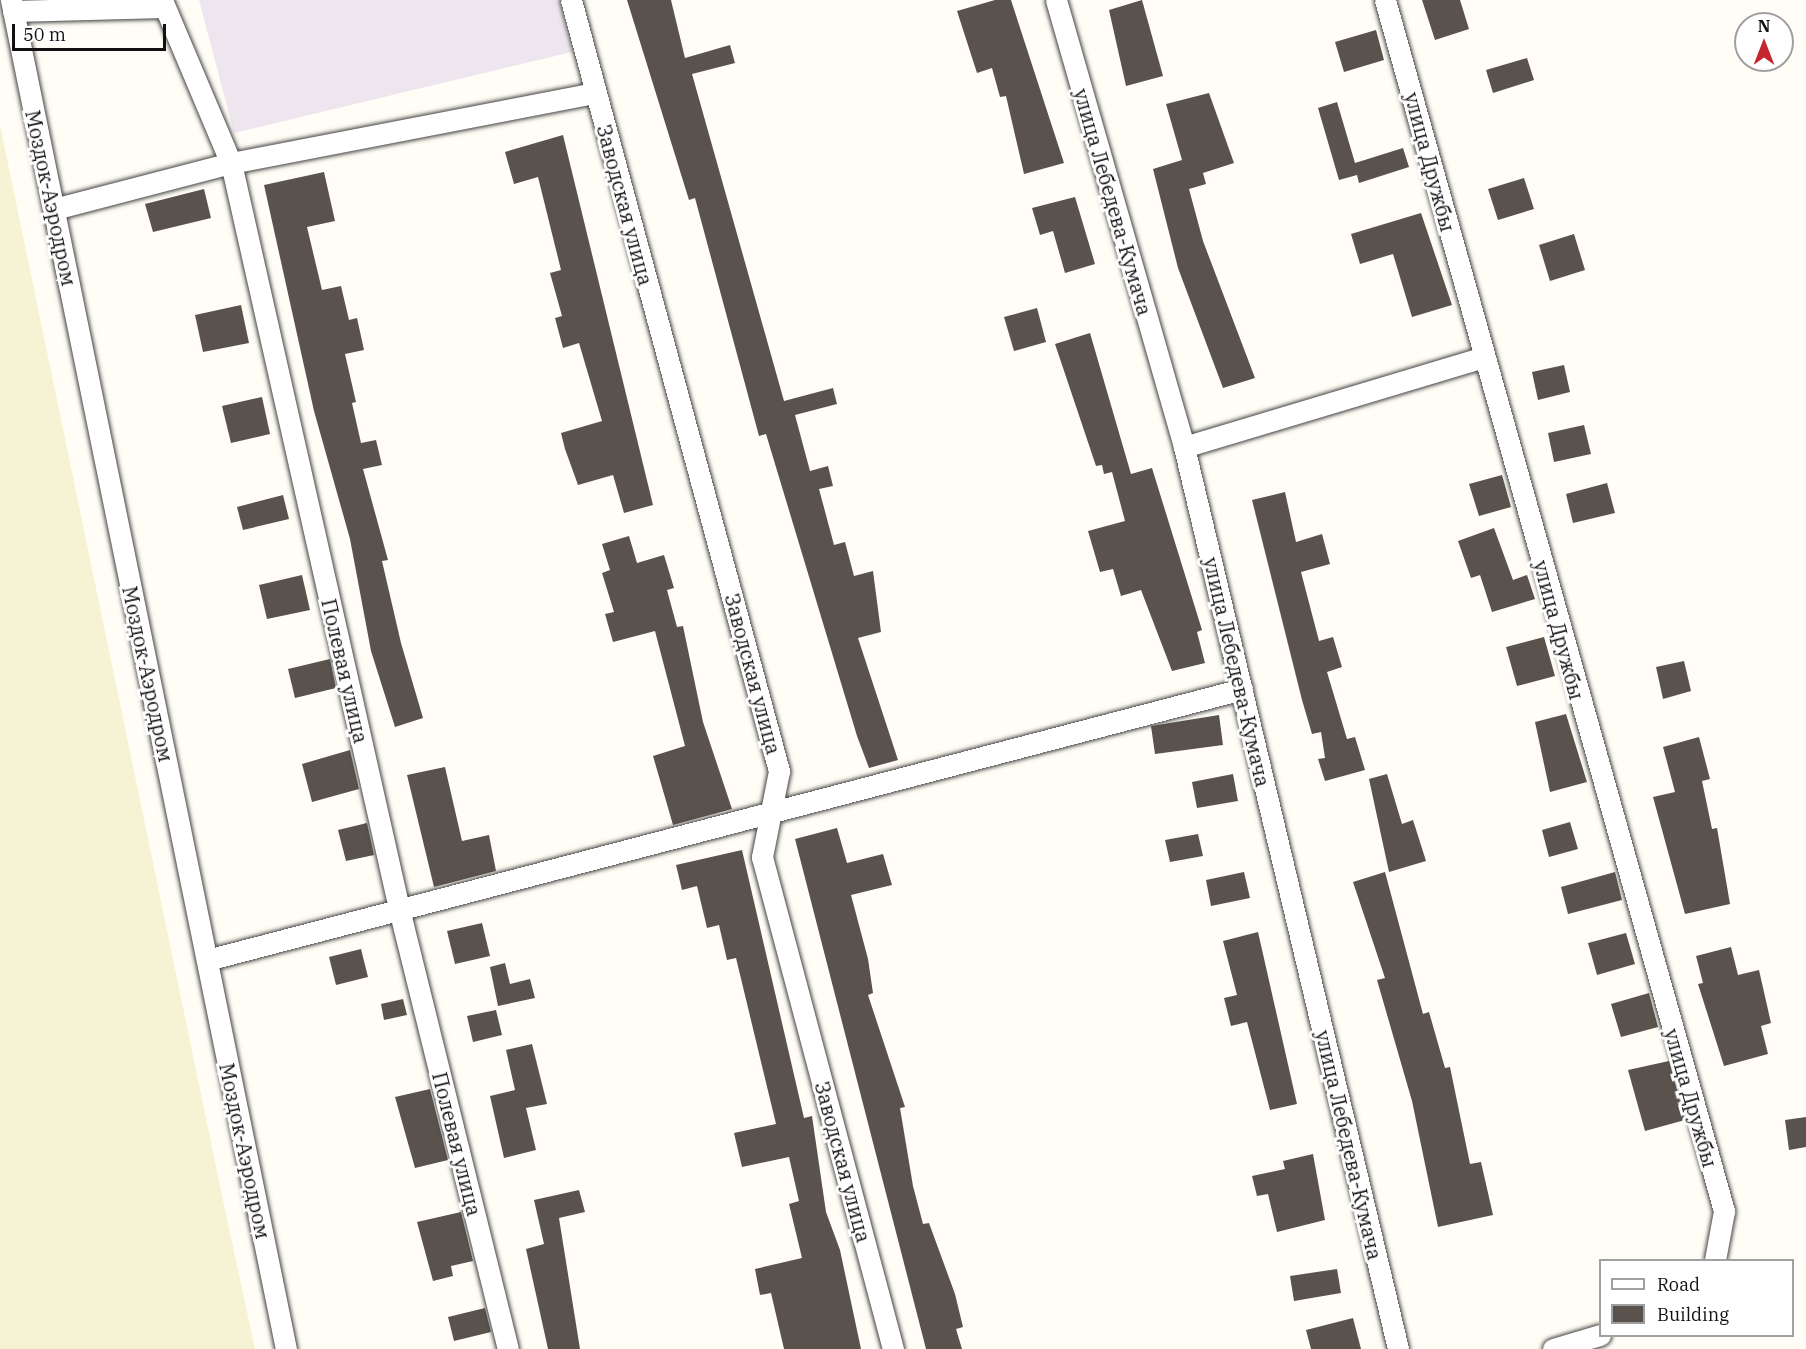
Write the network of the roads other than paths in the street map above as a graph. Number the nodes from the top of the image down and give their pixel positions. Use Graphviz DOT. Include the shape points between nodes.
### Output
graph roads {
  1 [pos="571,0"];
  2 [pos="1056,0"];
  3 [pos="1385,0"];
  4 [pos="163,3"];
  5 [pos="12,6"];
  6 [pos="594,93"];
  7 [pos="231,163"];
  8 [pos="54,209"];
  9 [pos="1484,357"];
  10 [pos="1184,447"];
  11 [pos="1242,690"];
  12 [pos="770,816"];
  13 [pos="400,913"];
  14 [pos="207,960"];
  15 [pos="1716,1259"];
  16 [pos="1599,1335"];
  17 [pos="286,1349"];
  18 [pos="508,1349"];
  19 [pos="893,1349"];
  20 [pos="1398,1349"];
  21 [pos="1553,1349"];
  1 -- 6 [label="street, Заводская улица"];
  2 -- 10 [label="street, улица Лебедева-Кумача"];
  3 -- 9 [label="street, улица Дружбы"];
  4 -- 5 [label="street"];
  4 -- 7 [label="street, Полевая улица"];
  5 -- 8 [label="street, Моздок-Аэродром"];
  6 -- 7 [label="street"];
  6 -- 12 [label="street, Заводская улица" via="779,771"];
  7 -- 8 [label="street"];
  7 -- 13 [label="street, Полевая улица"];
  8 -- 14 [label="street, Моздок-Аэродром"];
  9 -- 10 [label="street"];
  9 -- 15 [label="street, улица Дружбы" via="1724,1211"];
  10 -- 11 [label="street, улица Лебедева-Кумача"];
  11 -- 12 [label="street"];
  11 -- 20 [label="street, улица Лебедева-Кумача"];
  12 -- 13 [label="street"];
  12 -- 19 [label="street, Заводская улица" via="762,857"];
  13 -- 14 [label="street"];
  13 -- 18 [label="street, Полевая улица"];
  14 -- 17 [label="street, Моздок-Аэродром"];
  16 -- 21 [label="street"];
}
